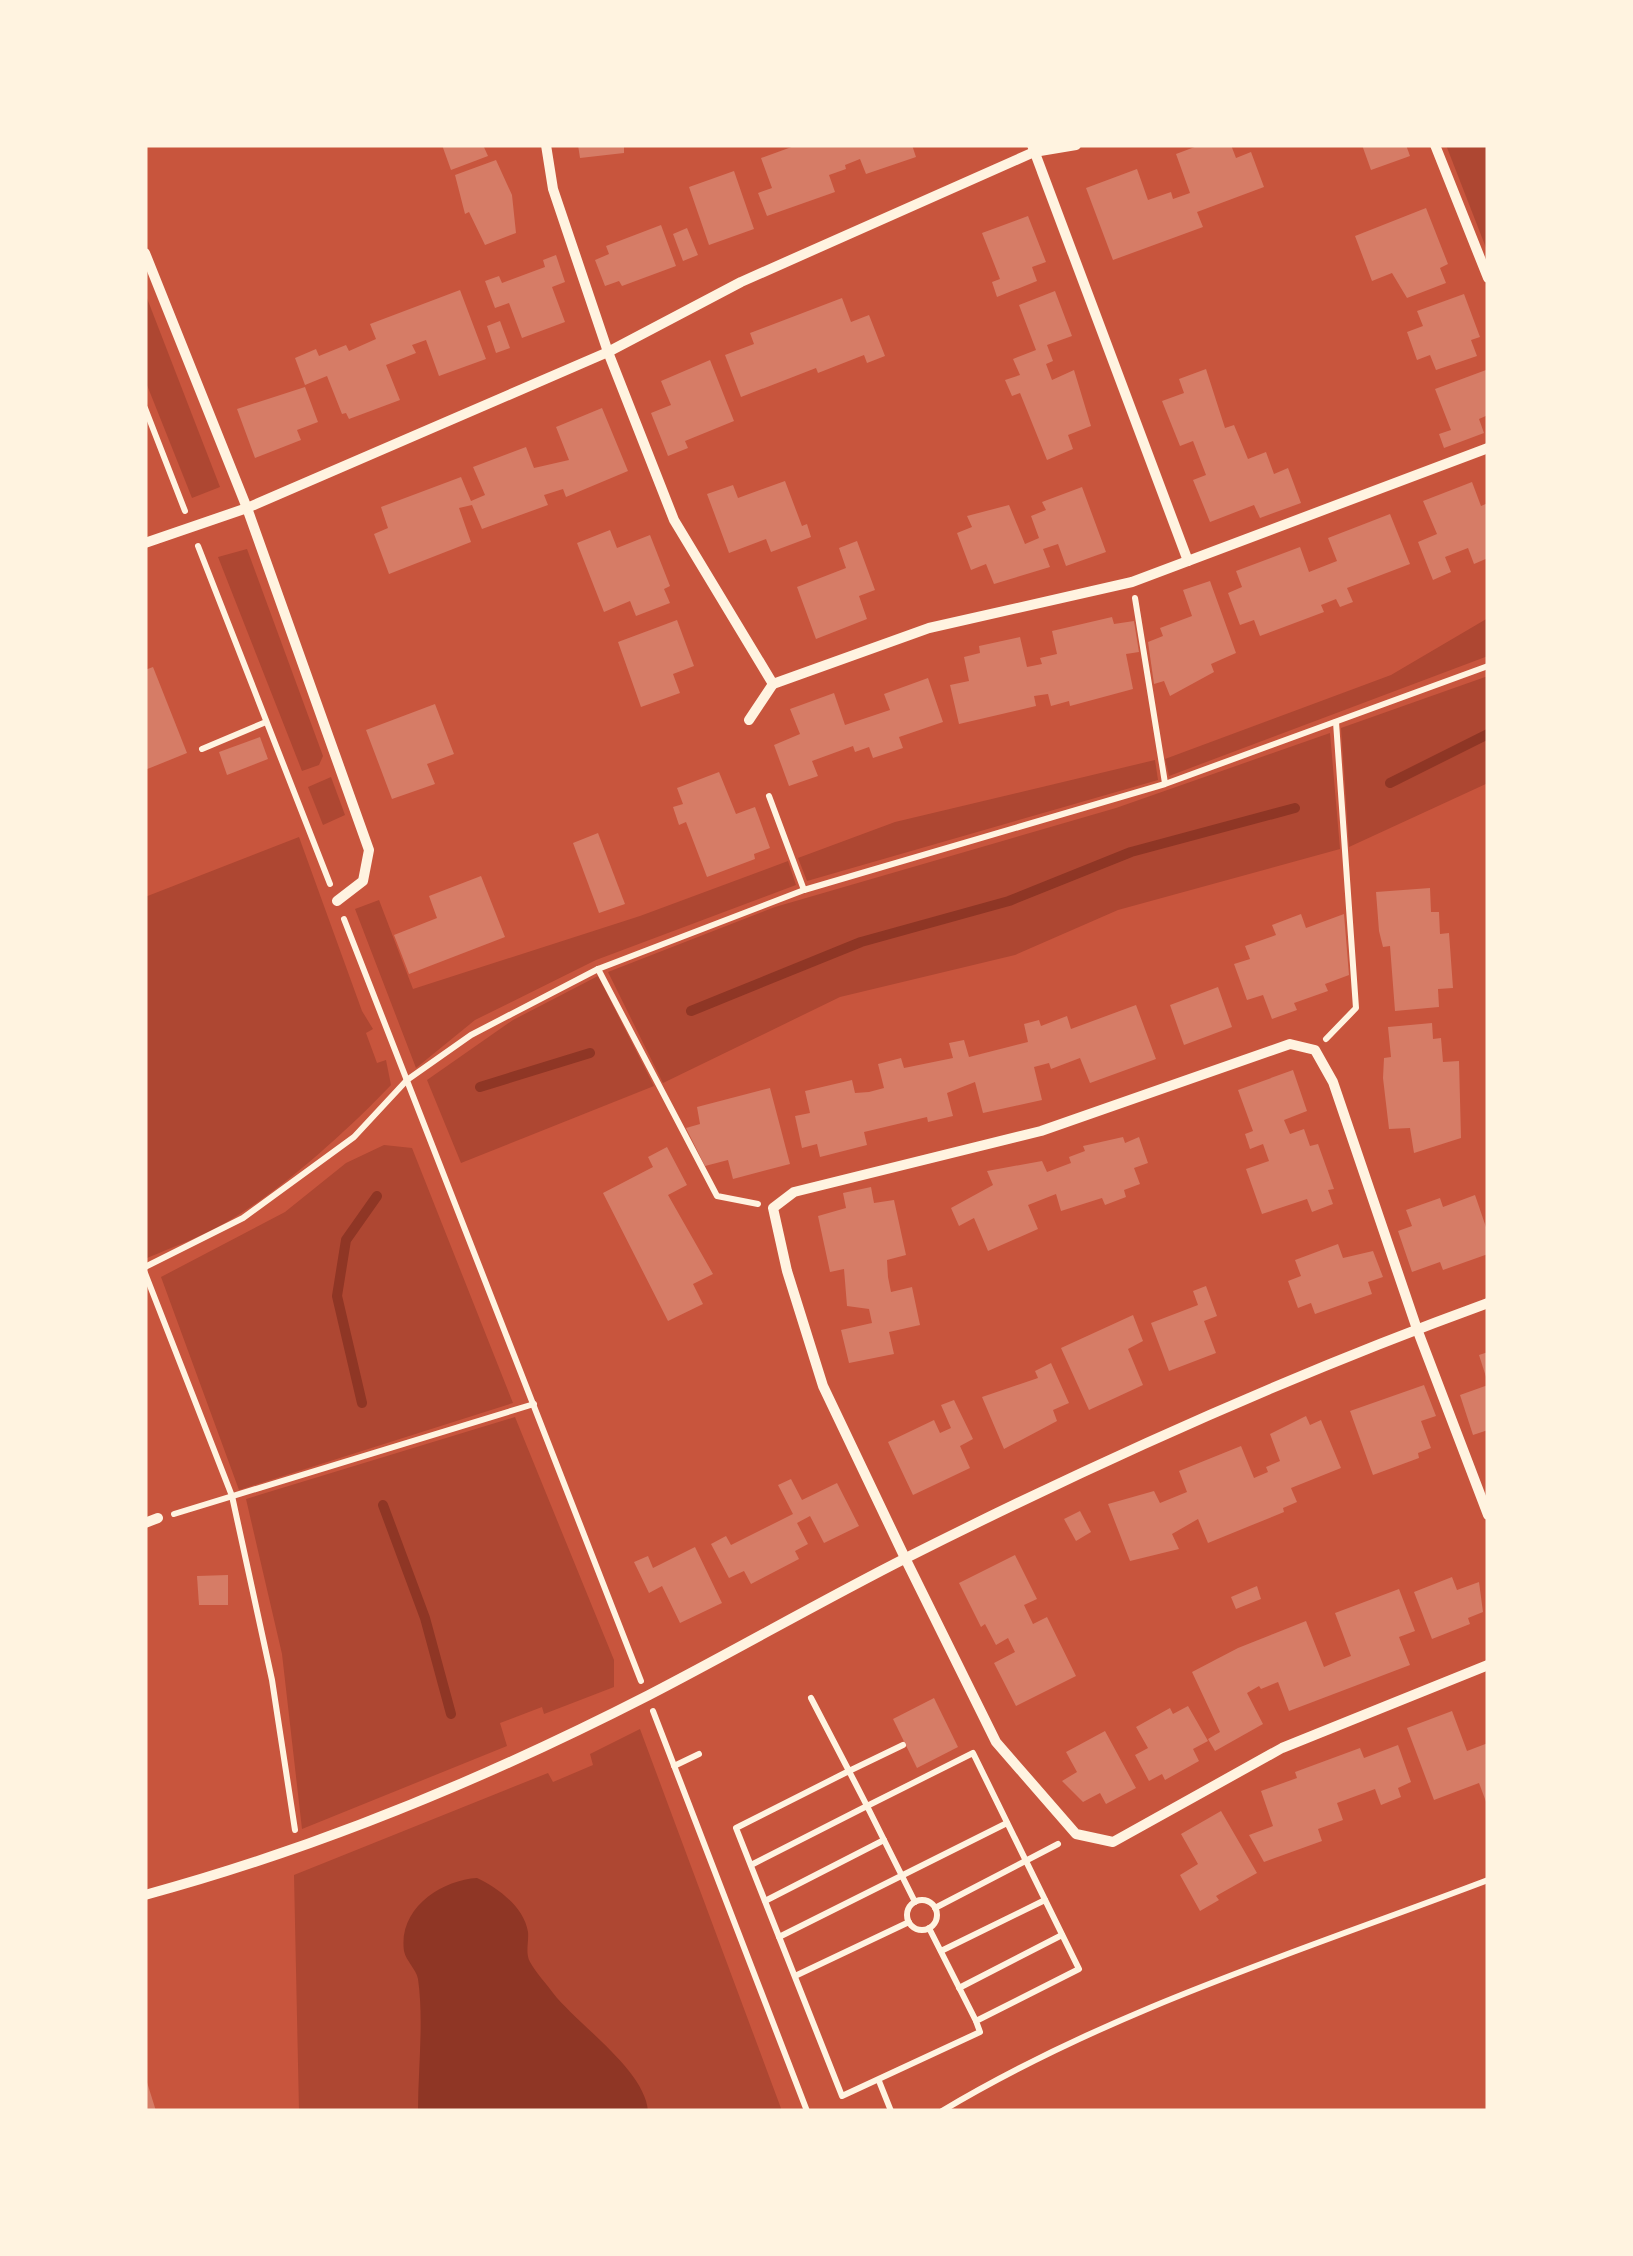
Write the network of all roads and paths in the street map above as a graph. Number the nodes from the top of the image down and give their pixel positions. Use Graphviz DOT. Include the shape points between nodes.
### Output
graph roads {
  1 [pos="546,145"];
  2 [pos="1076,145"];
  3 [pos="1435,145"];
  4 [pos="1033,149"];
  5 [pos="145,253"];
  6 [pos="1488,278"];
  7 [pos="608,352"];
  8 [pos="145,408"];
  9 [pos="1488,448"];
  10 [pos="248,508"];
  11 [pos="191,528"];
  12 [pos="145,542"];
  13 [pos="1188,562"];
  14 [pos="1132,582"];
  15 [pos="1488,666"];
  16 [pos="773,684"];
  17 [pos="749,720"];
  18 [pos="266,722"];
  19 [pos="1336,722"];
  20 [pos="202,749"];
  21 [pos="1165,784"];
  22 [pos="769,796"];
  23 [pos="804,890"];
  24 [pos="336,902"];
  25 [pos="598,970"];
  26 [pos="1315,1050"];
  27 [pos="407,1080"];
  28 [pos="774,1208"];
  29 [pos="145,1270"];
  30 [pos="1488,1303"];
  31 [pos="1417,1329"];
  32 [pos="534,1404"];
  33 [pos="232,1496"];
  34 [pos="1488,1514"];
  35 [pos="158,1518"];
  36 [pos="145,1524"];
  37 [pos="905,1558"];
  38 [pos="1488,1666"];
  39 [pos="647,1696"];
  40 [pos="812,1698"];
  41 [pos="903,1745"];
  42 [pos="700,1754"];
  43 [pos="674,1766"];
  44 [pos="850,1771"];
  45 [pos="867,1806"];
  46 [pos="1007,1823"];
  47 [pos="1076,1834"];
  48 [pos="884,1840"];
  49 [pos="298,1846"];
  50 [pos="1026,1861"];
  51 [pos="751,1865"];
  52 [pos="902,1876"];
  53 [pos="1488,1880"];
  54 [pos="145,1895"];
  55 [pos="765,1900"];
  56 [pos="1045,1900"];
  57 [pos="915,1902"];
  58 [pos="935,1908"];
  59 [pos="909,1922"];
  60 [pos="929,1928"];
  61 [pos="1062,1935"];
  62 [pos="779,1937"];
  63 [pos="940,1951"];
  64 [pos="795,1976"];
  65 [pos="959,1988"];
  66 [pos="976,2022"];
  67 [pos="880,2081"];
  68 [pos="807,2111"];
  69 [pos="892,2111"];
  70 [pos="942,2111"];
  1 -- 7 [label="street"];
  2 -- 4 [label="street"];
  3 -- 6 [label="street"];
  4 -- 7 [label="street" via="742,282"];
  4 -- 13 [label="street"];
  5 -- 10 [label="street"];
  7 -- 10 [label="street"];
  7 -- 16 [label="street" via="674,520"];
  8 -- 11 [label="path"];
  9 -- 13 [label="street"];
  10 -- 11 [label="street"];
  10 -- 24 [label="street" via="369,850 362,881"];
  11 -- 12 [label="street"];
  11 -- 18 [label="path"];
  13 -- 14 [label="street"];
  14 -- 16 [label="street" via="929,628"];
  14 -- 21 [label="path"];
  15 -- 19 [label="path"];
  16 -- 17 [label="street"];
  18 -- 20 [label="path"];
  18 -- 24 [label="path"];
  19 -- 21 [label="path"];
  19 -- 26 [label="path" via="1356,1008"];
  21 -- 23 [label="path"];
  22 -- 23 [label="path"];
  23 -- 25 [label="path"];
  24 -- 27 [label="path"];
  25 -- 27 [label="path" via="470,1035"];
  25 -- 28 [label="path" via="717,1196"];
  26 -- 28 [label="street" via="1290,1044 1041,1131 794,1192"];
  26 -- 31 [label="street" via="1333,1082"];
  27 -- 29 [label="path" via="354,1137 242,1218"];
  27 -- 32 [label="path"];
  28 -- 37 [label="street" via="823,1386"];
  29 -- 33 [label="path"];
  30 -- 31 [label="street"];
  31 -- 34 [label="street"];
  31 -- 37 [label="street" via="1144,1442"];
  32 -- 33 [label="path"];
  32 -- 39 [label="path"];
  33 -- 35 [label="path"];
  33 -- 49 [label="path" via="272,1680"];
  35 -- 36 [label="street"];
  37 -- 39 [label="street"];
  37 -- 47 [label="street" via="996,1742"];
  38 -- 47 [label="street" via="1282,1748 1112,1842"];
  39 -- 43 [label="path"];
  39 -- 49 [label="street" via="476,1776"];
  40 -- 44 [label="path"];
  41 -- 44 [label="path"];
  42 -- 43 [label="path"];
  43 -- 68 [label="path"];
  44 -- 45 [label="path"];
  44 -- 51 [label="path" via="736,1828"];
  45 -- 46 [label="path" via="972,1752"];
  45 -- 48 [label="path"];
  45 -- 51 [label="path"];
  46 -- 50 [label="path"];
  46 -- 52 [label="path"];
  47 -- 50 [label="path"];
  48 -- 52 [label="path"];
  48 -- 55 [label="path"];
  49 -- 54 [label="street"];
  50 -- 56 [label="path"];
  50 -- 58 [label="path"];
  51 -- 55 [label="path"];
  52 -- 57 [label="path"];
  52 -- 62 [label="path"];
  53 -- 70 [label="path" via="1127,2016 1014,2068"];
  55 -- 62 [label="path"];
  56 -- 61 [label="path"];
  56 -- 63 [label="path"];
  57 -- 58 [label="path"];
  57 -- 59 [label="path"];
  58 -- 60 [label="path"];
  59 -- 60 [label="path"];
  59 -- 64 [label="path"];
  60 -- 63 [label="path"];
  61 -- 65 [label="path"];
  61 -- 66 [label="path" via="1079,1969"];
  62 -- 64 [label="path"];
  63 -- 65 [label="path"];
  64 -- 67 [label="path" via="842,2096"];
  65 -- 66 [label="path"];
  66 -- 67 [label="path" via="980,2032"];
  67 -- 69 [label="path"];
}
